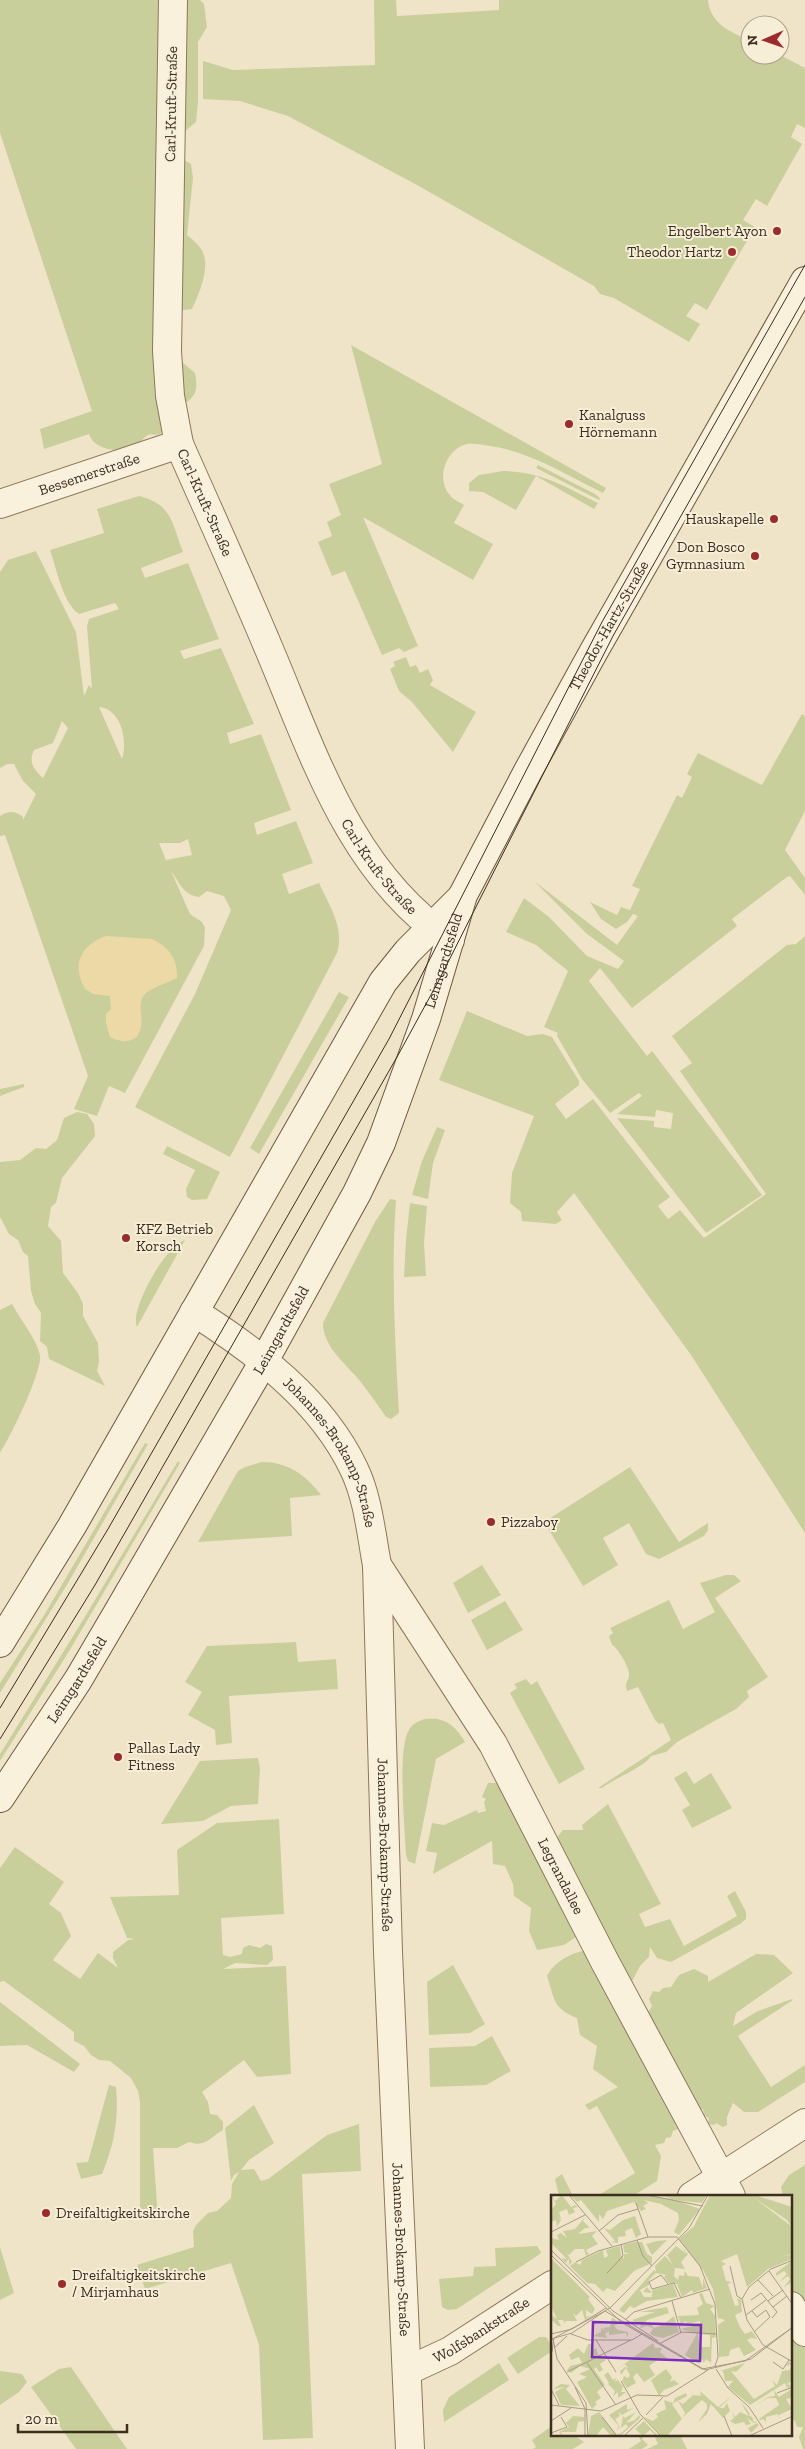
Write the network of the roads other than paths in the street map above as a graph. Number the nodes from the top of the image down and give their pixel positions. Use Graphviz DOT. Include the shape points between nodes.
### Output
graph roads {
  1 [pos="173,0"];
  2 [pos="805,281"];
  3 [pos="179,444"];
  4 [pos="0,504"];
  5 [pos="464,895"];
  6 [pos="441,934"];
  7 [pos="194,1312"];
  8 [pos="264,1361"];
  9 [pos="377,1565"];
  10 [pos="0,1643"];
  11 [pos="0,1798"];
  12 [pos="805,2123"];
  13 [pos="726,2187"];
  14 [pos="696,2195"];
  15 [pos="551,2286"];
  16 [pos="792,2308"];
  17 [pos="805,2332"];
  18 [pos="407,2371"];
  19 [pos="410,2449"];
  1 -- 3 [label="street, Carl-Kruft-Straße" via="167,351 170,396"];
  2 -- 5 [label="street, Theodor-Hartz-Straße" via="594,651"];
  3 -- 4 [label="street, Bessemerstraße"];
  3 -- 6 [label="street, Carl-Kruft-Straße" via="347,826 386,882"];
  5 -- 6 [label="street, Leimgardtsfeld"];
  6 -- 7 [label="street, Leimgardtsfeld" via="402,957 383,982"];
  6 -- 8 [label="street, Leimgardtsfeld" via="426,1019 375,1156"];
  7 -- 8 [label="street, Johannes-Brokamp-Straße"];
  7 -- 10 [label="street, Leimgardtsfeld" via="72,1526"];
  8 -- 9 [label="street, Johannes-Brokamp-Straße" via="312,1408 348,1458 363,1492"];
  8 -- 11 [label="street, Leimgardtsfeld" via="78,1680"];
  9 -- 13 [label="street, Legrandallee" via="493,1744"];
  9 -- 18 [label="street, Johannes-Brokamp-Straße" via="388,1952"];
  12 -- 13 [label="street"];
  13 -- 14 [label="street"];
  15 -- 18 [label="street, Wolfsbankstraße" via="450,2350"];
  16 -- 17 [label="street"];
  18 -- 19 [label="street, Johannes-Brokamp-Straße"];
}
